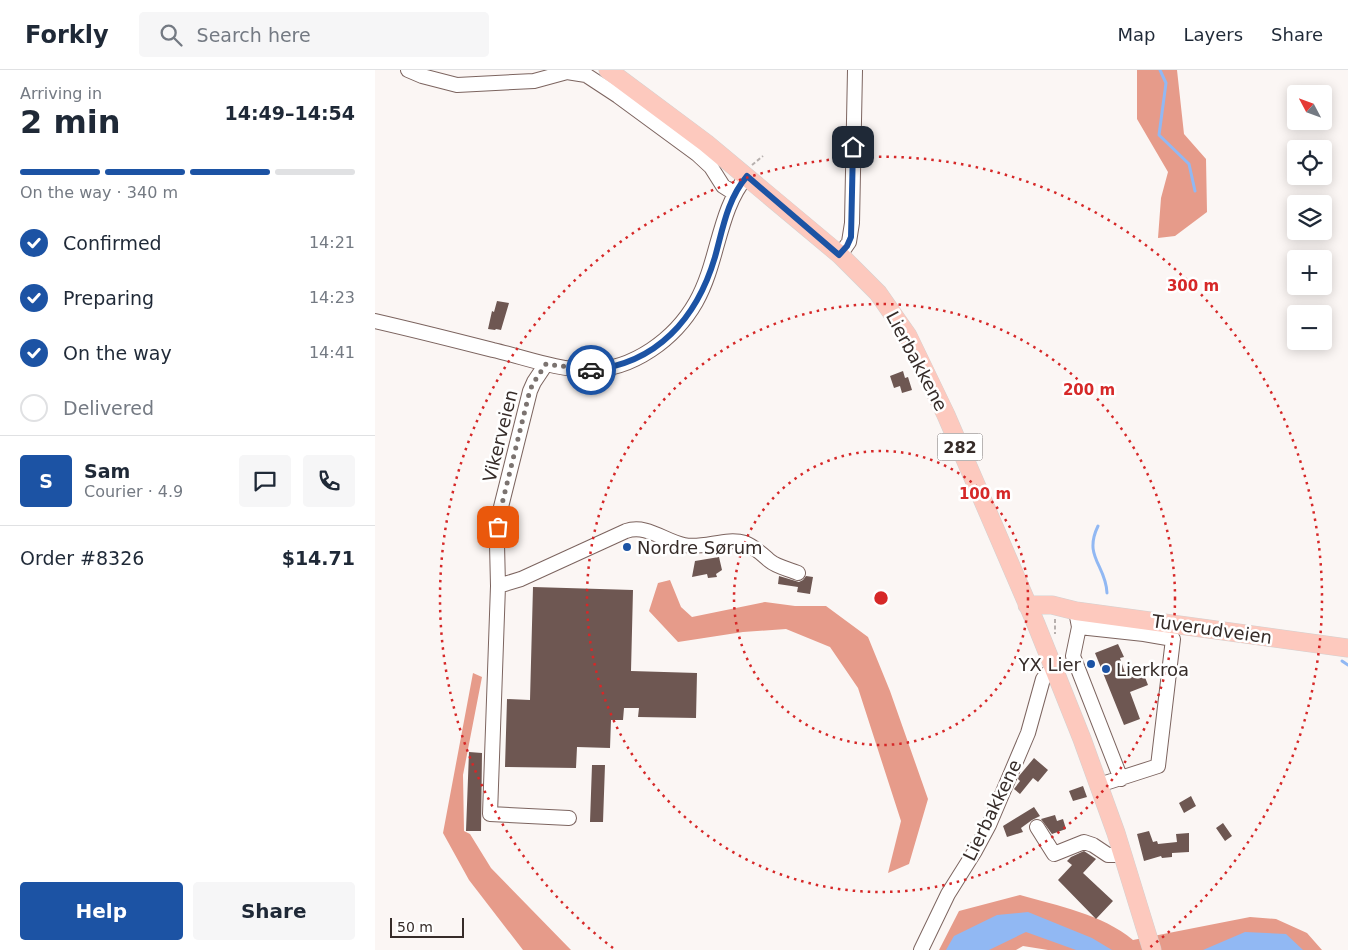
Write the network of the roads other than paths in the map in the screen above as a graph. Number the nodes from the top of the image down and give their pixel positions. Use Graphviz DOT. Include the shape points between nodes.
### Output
graph roads {
  1 [pos="408,70"];
  2 [pos="432,70"];
  3 [pos="608,70"];
  4 [pos="855,70"];
  5 [pos="443,82"];
  6 [pos="748,167"];
  7 [pos="734,193"];
  8 [pos="839,255"];
  9 [pos="375,320"];
  10 [pos="546,364"];
  11 [pos="798,573"];
  12 [pos="498,586"];
  13 [pos="1027,605"];
  14 [pos="1077,619"];
  15 [pos="1036,624"];
  16 [pos="1348,648"];
  17 [pos="1055,670"];
  18 [pos="1121,779"];
  19 [pos="1099,785"];
  20 [pos="569,818"];
  21 [pos="1037,827"];
  22 [pos="1123,855"];
  23 [pos="1150,944"];
  24 [pos="921,950"];
  1 -- 5 [label="street"];
  2 -- 5 [label="street"];
  3 -- 6 [label="main road, Lierbakkene / 282" via="678,122"];
  4 -- 8 [label="street" via="852,223 849,242"];
  5 -- 7 [label="street" via="457,85 524,82 575,72 595,80 706,162 723,186"];
  6 -- 7 [label="street"];
  6 -- 8 [label="main road, Lierbakkene / 282"];
  7 -- 10 [label="street" via="705,285 684,321 668,338 640,356 599,369"];
  8 -- 13 [label="main road, Lierbakkene / 282" via="878,293 908,336 946,415"];
  9 -- 10 [label="street"];
  10 -- 12 [label="street, Vikerveien" via="530,390 501,508 497,544"];
  11 -- 12 [label="street" via="770,562 743,543 685,545 639,528"];
  12 -- 20 [label="street, Vikerveien" via="490,814"];
  13 -- 14 [label="main road, Tuverudveien" via="1052,605"];
  13 -- 15 [label="main road, Lierbakkene / 282"];
  14 -- 15 [label="main road, Tuverudveien"];
  14 -- 16 [label="main road, Tuverudveien"];
  14 -- 18 [label="street" via="1073,656"];
  14 -- 18 [label="street" via="1173,639 1158,766"];
  15 -- 17 [label="main road, Lierbakkene / 282"];
  17 -- 19 [label="main road, Lierbakkene / 282"];
  17 -- 24 [label="street, Lierbakkene" via="1048,672 1043,679 1028,733 989,825 948,894"];
  18 -- 19 [label="street"];
  19 -- 22 [label="main road, Lierbakkene / 282"];
  21 -- 22 [label="street" via="1054,854 1084,842 1108,855"];
  22 -- 23 [label="main road, Lierbakkene / 282"];
}
